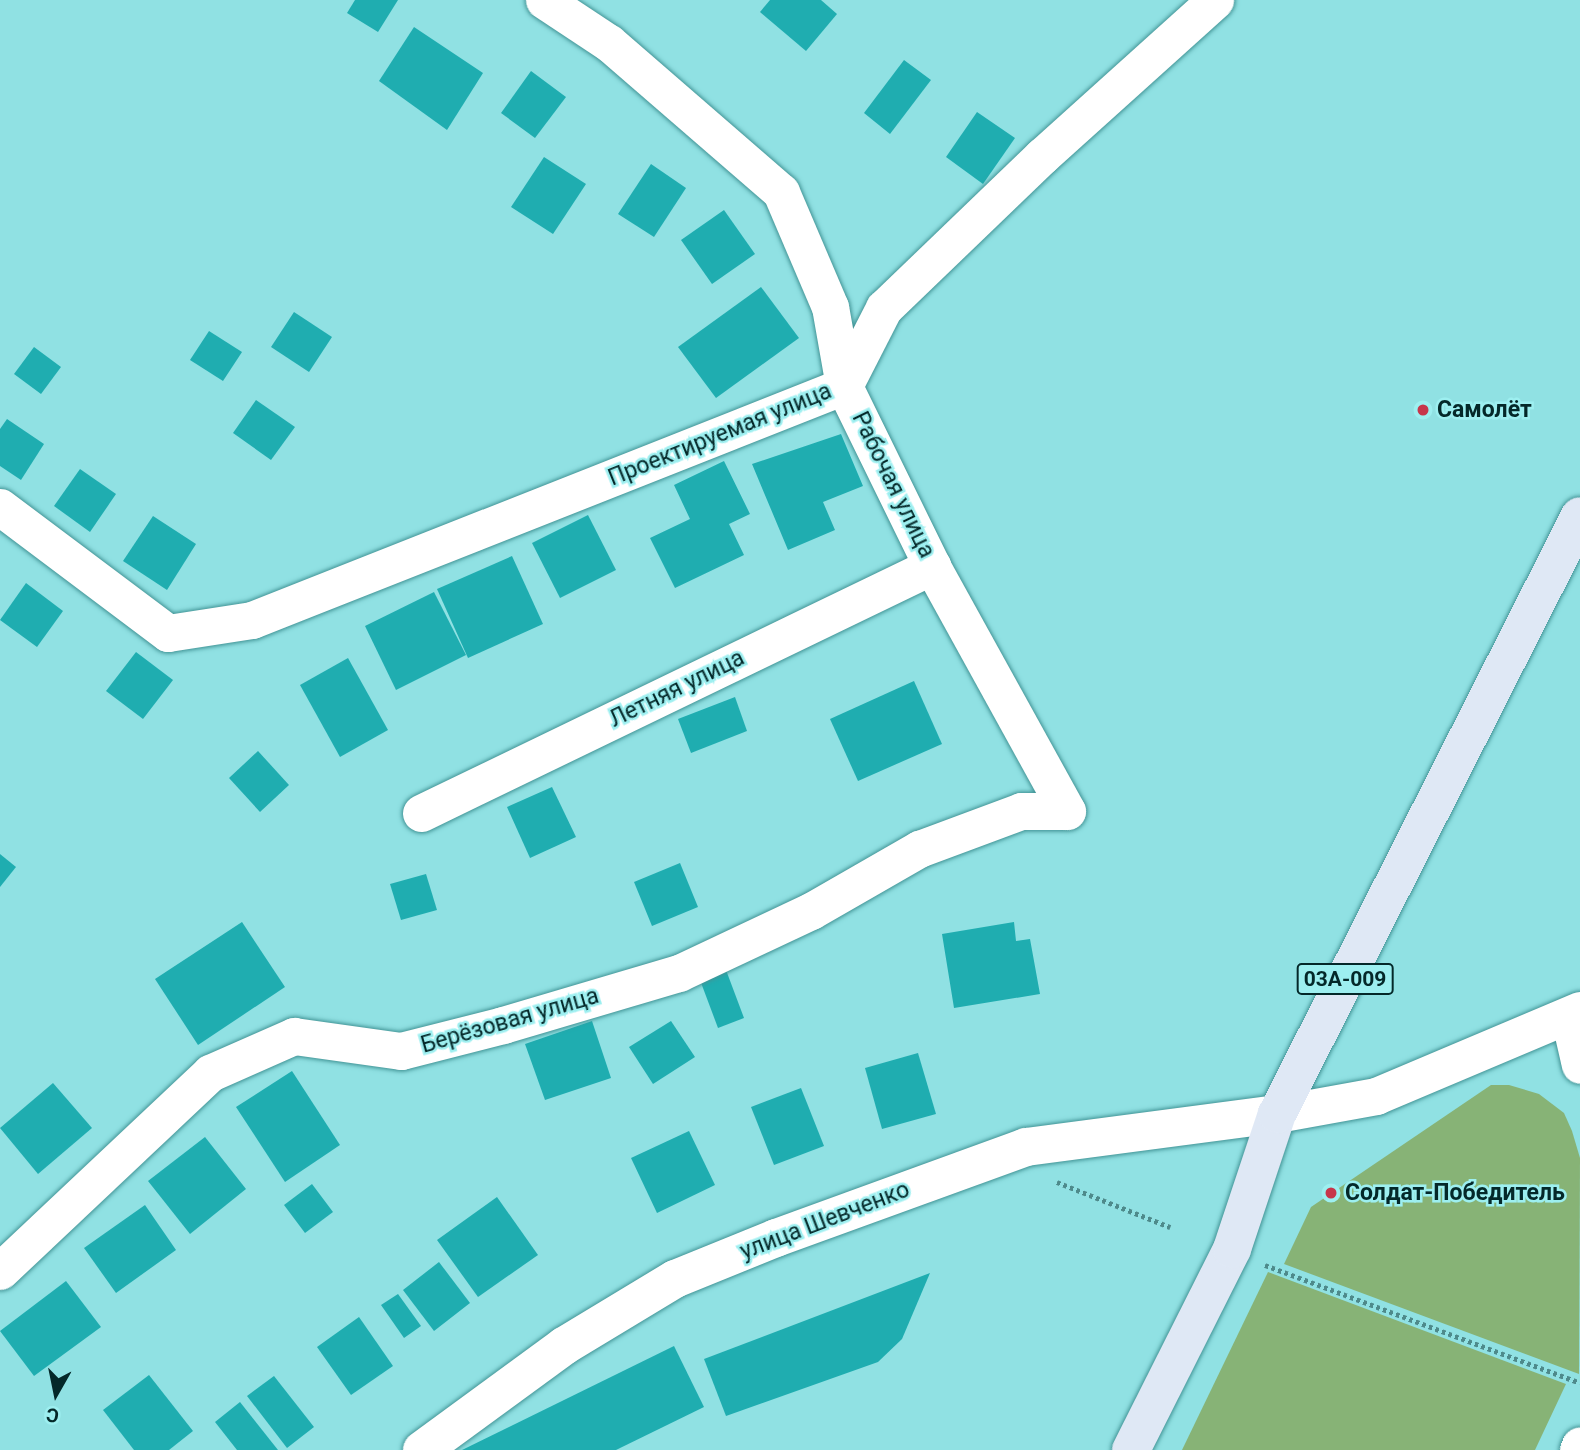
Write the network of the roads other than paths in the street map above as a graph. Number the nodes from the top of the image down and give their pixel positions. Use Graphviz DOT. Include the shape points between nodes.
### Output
graph roads {
  1 [pos="544,0"];
  2 [pos="1215,0"];
  3 [pos="844,386"];
  4 [pos="0,507"];
  5 [pos="1580,516"];
  6 [pos="932,566"];
  7 [pos="1067,811"];
  8 [pos="421,813"];
  9 [pos="1575,1014"];
  10 [pos="1580,1065"];
  11 [pos="1277,1114"];
  12 [pos="0,1271"];
  13 [pos="1580,1445"];
  14 [pos="422,1450"];
  15 [pos="1131,1450"];
  16 [pos="1578,1450"];
  1 -- 3 [label="street, Рабочая улица" via="609,43 781,192 830,307"];
  2 -- 3 [label="street, Проектируемая улица" via="884,308"];
  3 -- 4 [label="street, Проектируемая улица" via="253,621 168,633"];
  3 -- 6 [label="street, Рабочая улица"];
  5 -- 11 [label="main road, 03А-009"];
  6 -- 7 [label="street, Рабочая улица"];
  6 -- 8 [label="street, Летняя улица"];
  7 -- 12 [label="street, Берёзовая улица" via="1021,811 919,849 811,911 679,973 503,1025 401,1051 294,1036 211,1073"];
  9 -- 10 [label="street"];
  9 -- 11 [label="street" via="1376,1096"];
  11 -- 14 [label="main road, улица Шевченко" via="1026,1146 776,1238 675,1279 564,1346"];
  11 -- 15 [label="main road, 03А-009" via="1232,1249"];
  13 -- 16 [label="street"];
}
